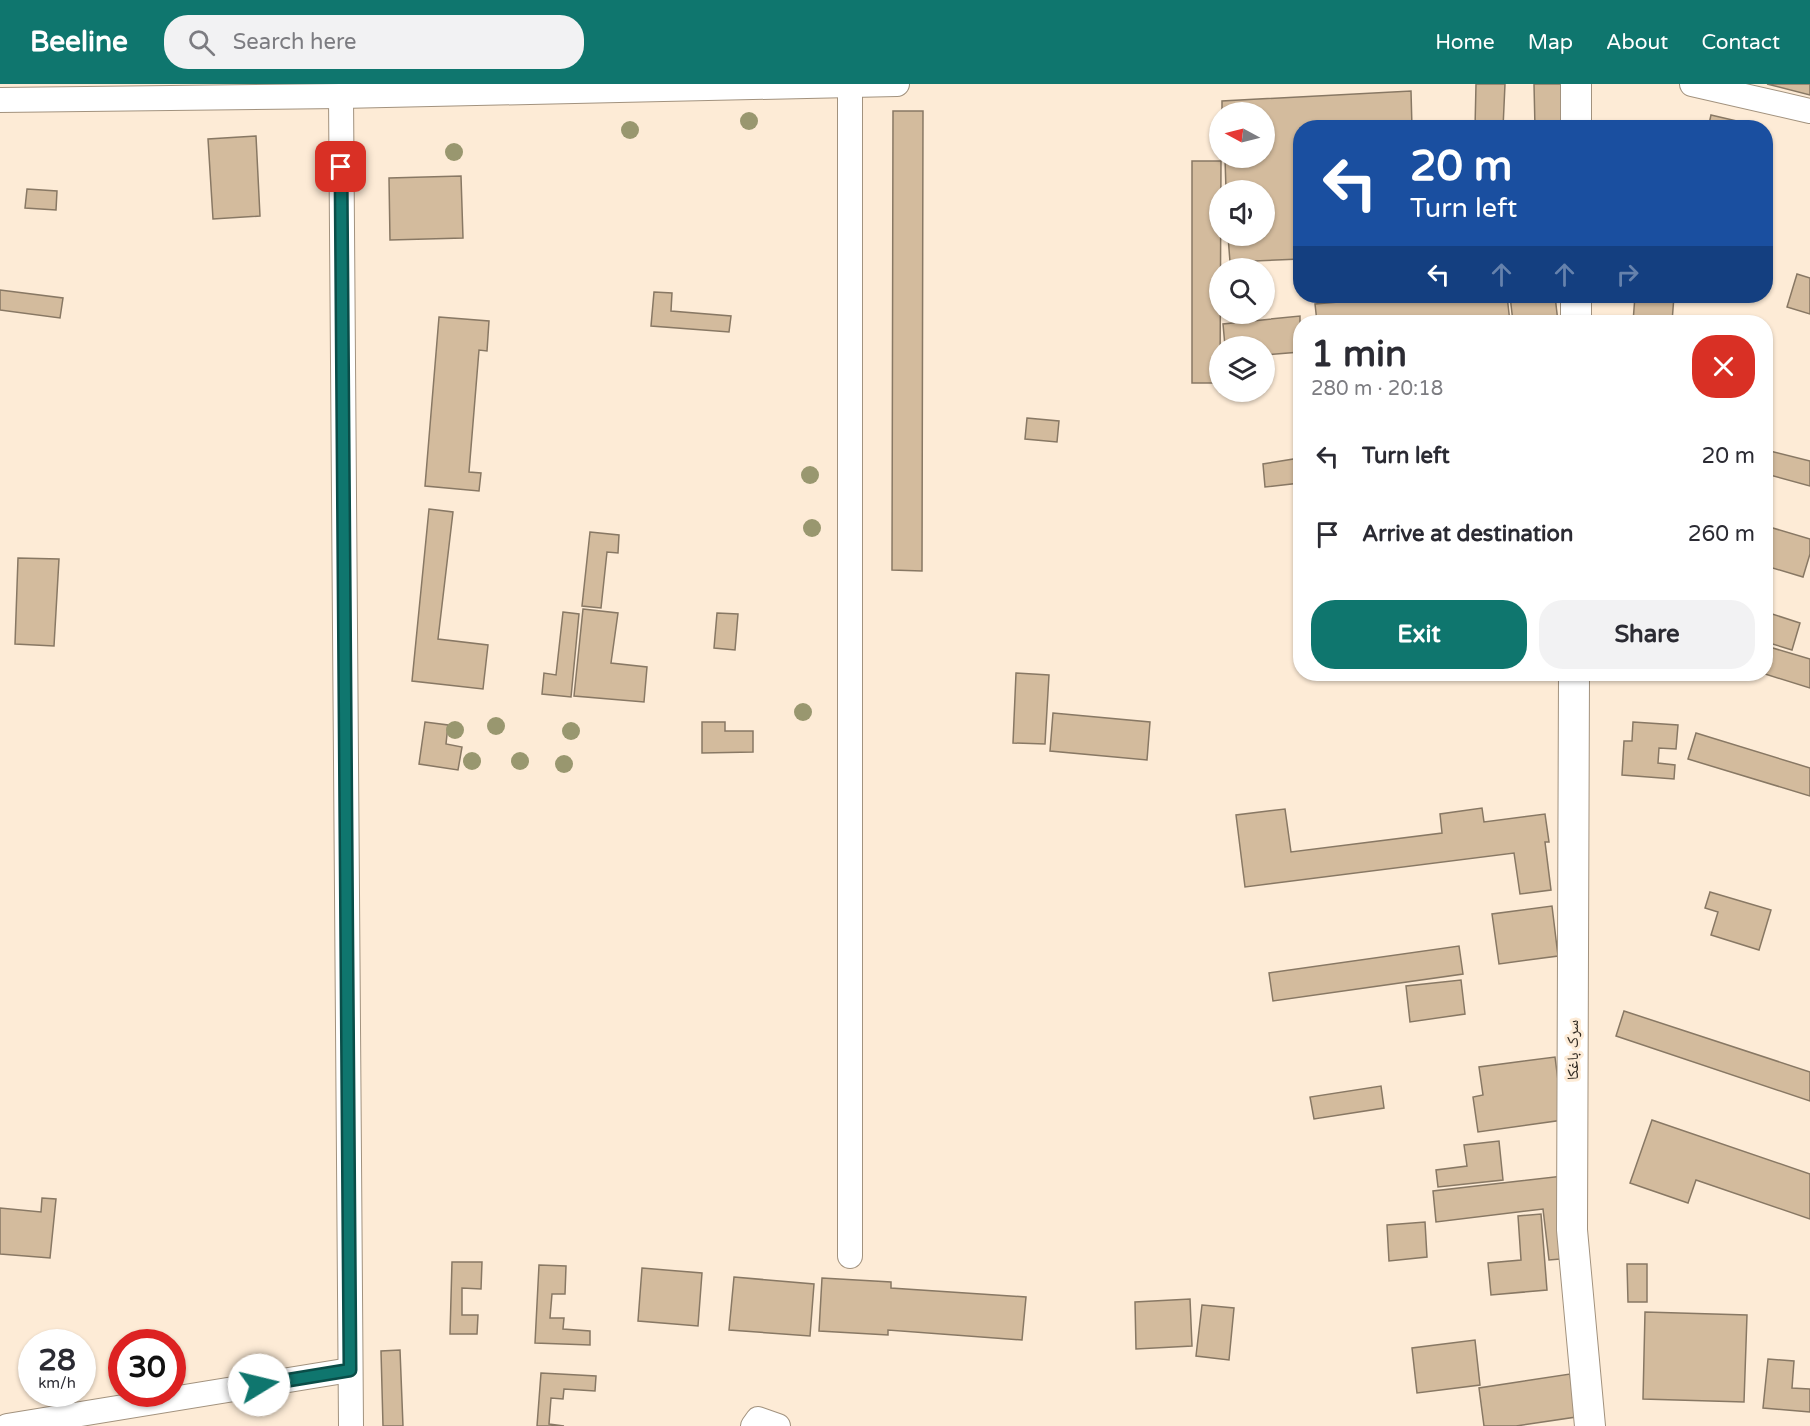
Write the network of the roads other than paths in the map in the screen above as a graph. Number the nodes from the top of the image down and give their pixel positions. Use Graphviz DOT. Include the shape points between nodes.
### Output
graph roads {
  1 [pos="897,84"];
  2 [pos="1576,84"];
  3 [pos="1692,84"];
  4 [pos="850,86"];
  5 [pos="239,90"];
  6 [pos="341,96"];
  7 [pos="0,100"];
  8 [pos="1810,111"];
  9 [pos="1576,120"];
  10 [pos="1574,681"];
  11 [pos="850,1256"];
  12 [pos="350,1370"];
  13 [pos="7,1426"];
  14 [pos="351,1426"];
  15 [pos="753,1426"];
  16 [pos="778,1426"];
  17 [pos="1590,1426"];
  1 -- 4 [label="street"];
  2 -- 9 [label="street"];
  3 -- 8 [label="street"];
  4 -- 6 [label="street"];
  4 -- 11 [label="street"];
  5 -- 6 [label="street"];
  5 -- 7 [label="street"];
  6 -- 12 [label="street"];
  10 -- 17 [label="street, سرک باغکا" via="1572,1230"];
  12 -- 13 [label="street"];
  12 -- 14 [label="street"];
  15 -- 16 [label="street" via="758,1419"];
}
